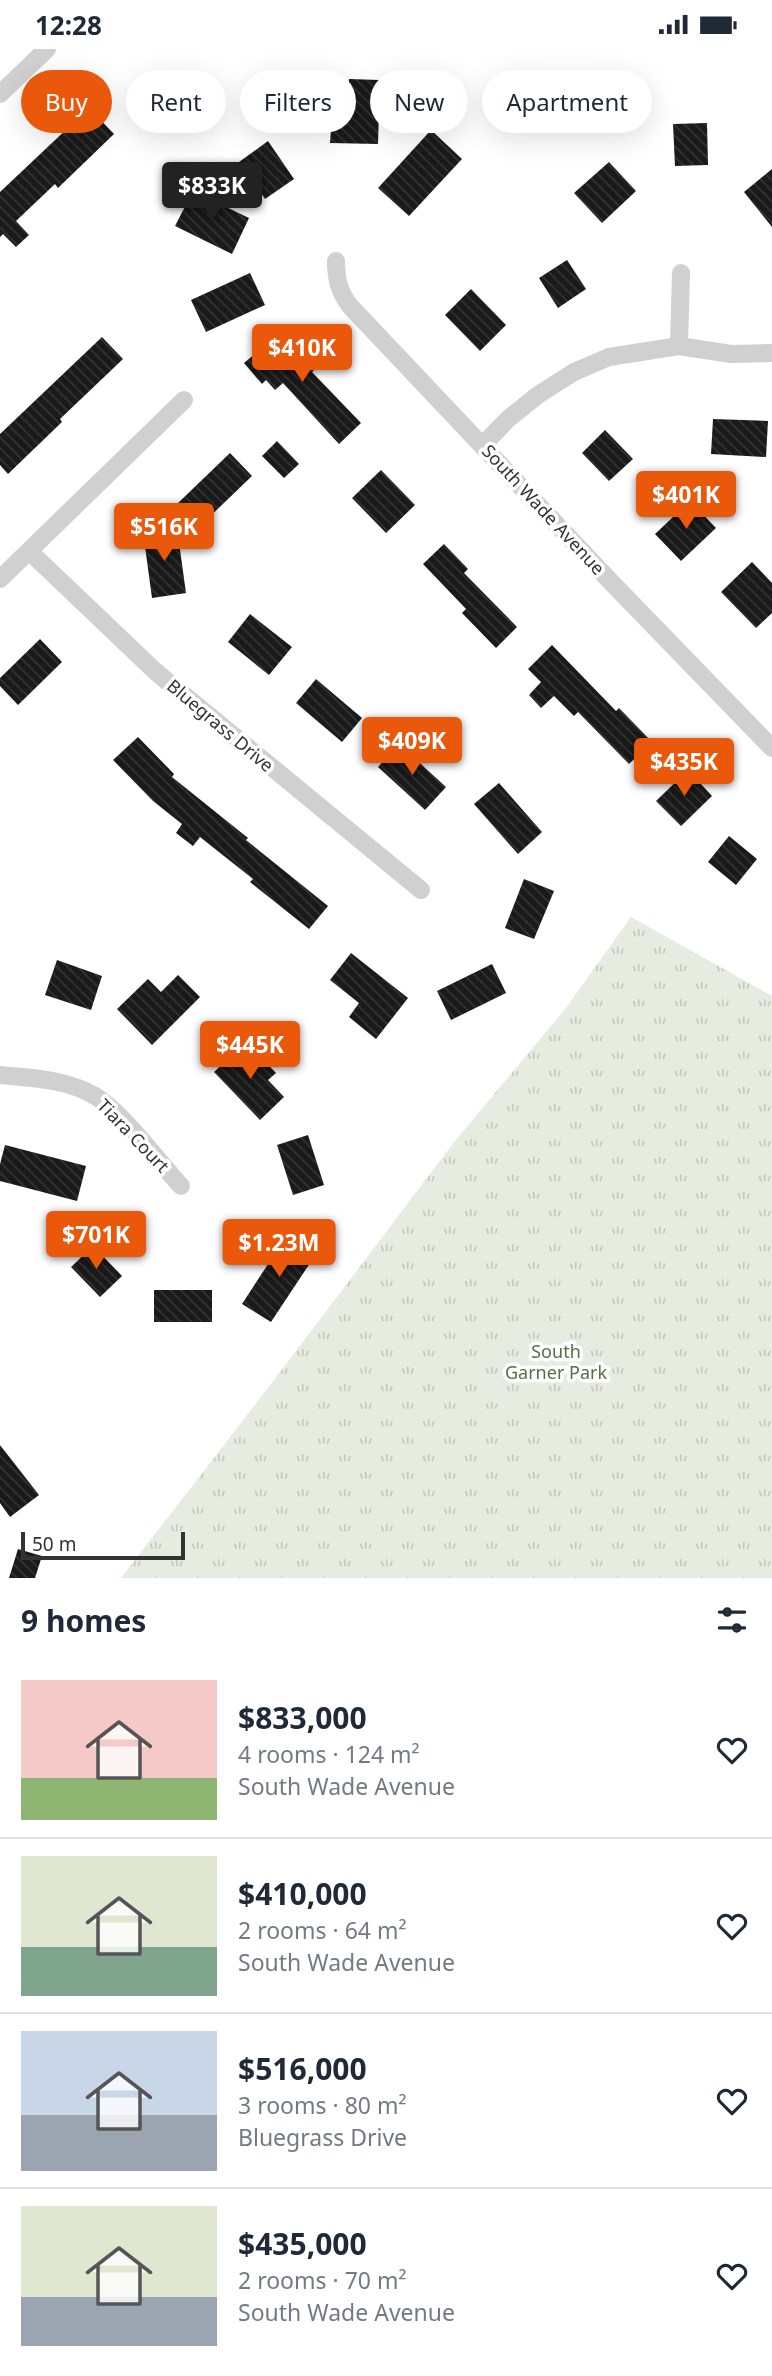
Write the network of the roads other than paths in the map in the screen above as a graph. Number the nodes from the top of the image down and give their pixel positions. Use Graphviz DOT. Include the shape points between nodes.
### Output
graph roads {
  1 [pos="47,49"];
  2 [pos="0,94"];
  3 [pos="336,261"];
  4 [pos="681,273"];
  5 [pos="679,346"];
  6 [pos="772,353"];
  7 [pos="184,400"];
  8 [pos="482,446"];
  9 [pos="29,551"];
  10 [pos="0,579"];
  11 [pos="772,748"];
  12 [pos="421,890"];
  13 [pos="0,1075"];
  14 [pos="181,1186"];
  1 -- 2 [label="street"];
  3 -- 8 [label="street, South Wade Avenue" via="342,296"];
  4 -- 5 [label="street"];
  5 -- 6 [label="street" via="731,354"];
  5 -- 8 [label="street" via="609,357 574,372 508,419"];
  7 -- 9 [label="street"];
  8 -- 11 [label="street, South Wade Avenue"];
  9 -- 10 [label="street"];
  9 -- 12 [label="street, Bluegrass Drive" via="156,672"];
  13 -- 14 [label="street, Tiara Court" via="50,1079 94,1096"];
}
